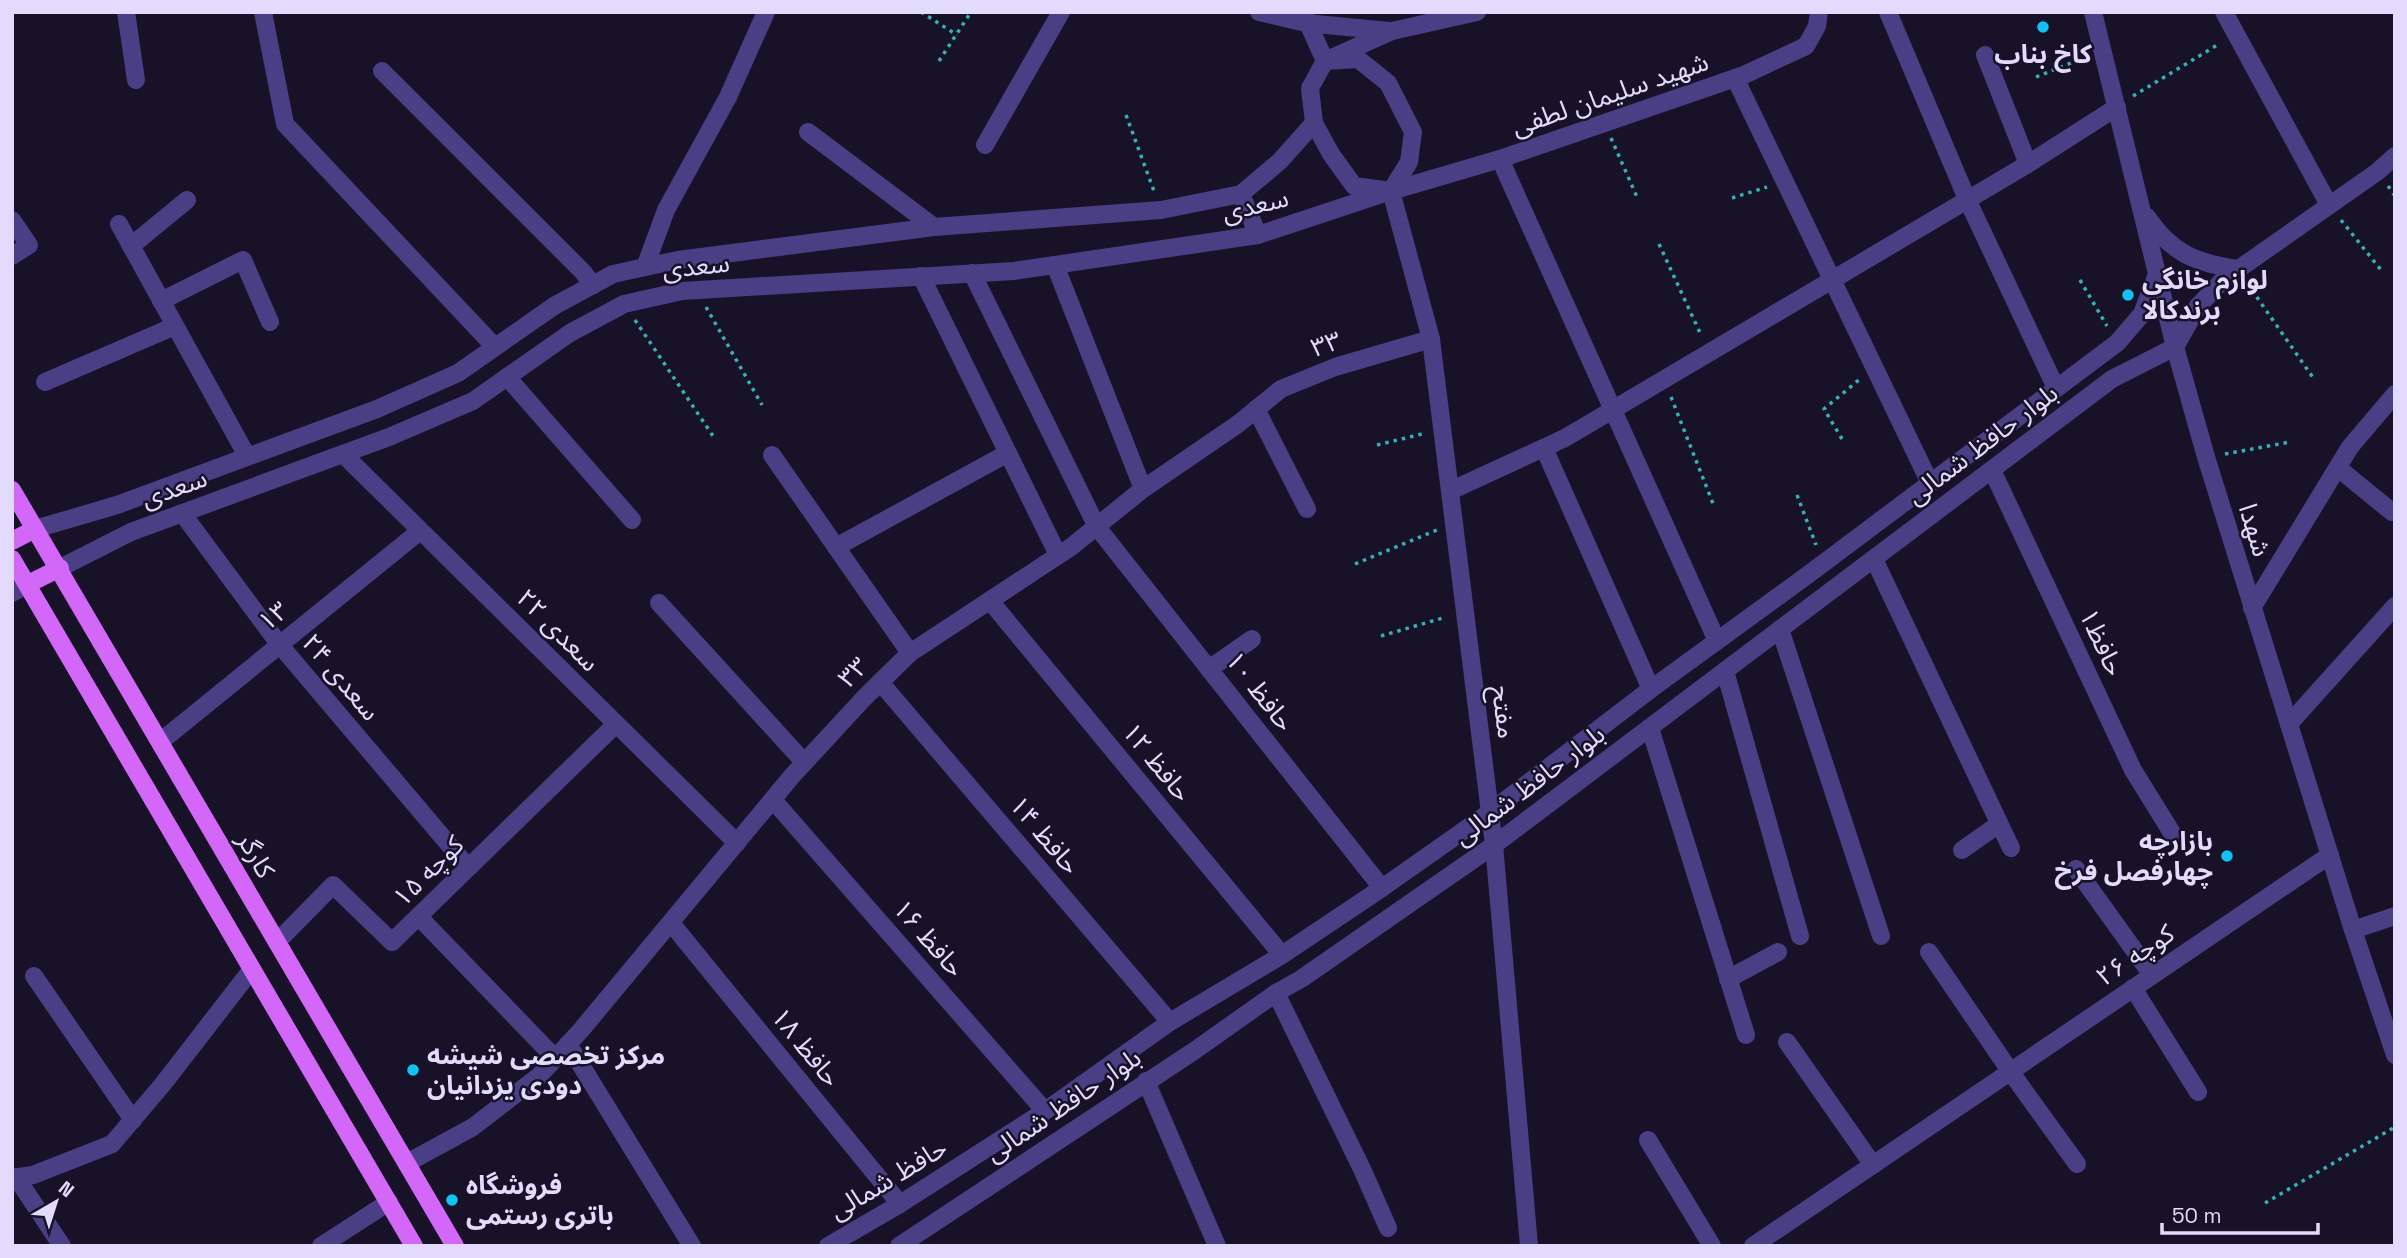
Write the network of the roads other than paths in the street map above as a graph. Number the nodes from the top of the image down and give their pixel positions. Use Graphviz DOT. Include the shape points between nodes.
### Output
graph roads {
  1 [pos="126,12"];
  2 [pos="263,12"];
  3 [pos="766,12"];
  4 [pos="1061,12"];
  5 [pos="1259,12"];
  6 [pos="1477,12"];
  7 [pos="1819,12"];
  8 [pos="1888,12"];
  9 [pos="2093,12"];
  10 [pos="2224,12"];
  11 [pos="1304,18"];
  12 [pos="1413,19"];
  13 [pos="1392,32"];
  14 [pos="1985,55"];
  15 [pos="1325,61"];
  16 [pos="382,71"];
  17 [pos="1735,78"];
  18 [pos="136,80"];
  19 [pos="2117,107"];
  20 [pos="1314,123"];
  21 [pos="807,132"];
  22 [pos="985,145"];
  23 [pos="2395,156"];
  24 [pos="1500,159"];
  25 [pos="2028,163"];
  26 [pos="1391,191"];
  27 [pos="1241,194"];
  28 [pos="1967,199"];
  29 [pos="187,200"];
  30 [pos="2329,205"];
  31 [pos="2142,209"];
  32 [pos="12,219"];
  33 [pos="119,224"];
  34 [pos="934,227"];
  35 [pos="1258,235"];
  36 [pos="131,246"];
  37 [pos="12,256"];
  38 [pos="1055,265"];
  39 [pos="645,267"];
  40 [pos="2237,268"];
  41 [pos="972,273"];
  42 [pos="2157,274"];
  43 [pos="921,276"];
  44 [pos="1832,280"];
  45 [pos="593,285"];
  46 [pos="161,301"];
  47 [pos="270,322"];
  48 [pos="175,326"];
  49 [pos="1431,339"];
  50 [pos="495,347"];
  51 [pos="2175,347"];
  52 [pos="507,377"];
  53 [pos="45,382"];
  54 [pos="2056,388"];
  55 [pos="2393,400"];
  56 [pos="1256,409"];
  57 [pos="1614,409"];
  58 [pos="1545,448"];
  59 [pos="1008,453"];
  60 [pos="343,454"];
  61 [pos="772,455"];
  62 [pos="247,456"];
  63 [pos="2338,468"];
  64 [pos="1992,470"];
  65 [pos="1930,483"];
  66 [pos="1143,489"];
  67 [pos="12,490"];
  68 [pos="1450,491"];
  69 [pos="117,505"];
  70 [pos="1307,509"];
  71 [pos="2392,512"];
  72 [pos="182,513"];
  73 [pos="632,520"];
  74 [pos="1097,527"];
  75 [pos="35,529"];
  76 [pos="419,531"];
  77 [pos="131,532"];
  78 [pos="12,541"];
  79 [pos="836,547"];
  80 [pos="1058,555"];
  81 [pos="12,559"];
  82 [pos="1874,559"];
  83 [pos="60,568"];
  84 [pos="28,584"];
  85 [pos="12,593"];
  86 [pos="991,602"];
  87 [pos="659,603"];
  88 [pos="2395,606"];
  89 [pos="2252,608"];
  90 [pos="1780,629"];
  91 [pos="1252,639"];
  92 [pos="1717,641"];
  93 [pos="279,644"];
  94 [pos="910,653"];
  95 [pos="1209,669"];
  96 [pos="1725,671"];
  97 [pos="880,682"];
  98 [pos="1651,689"];
  99 [pos="616,724"];
  100 [pos="2289,724"];
  101 [pos="1650,728"];
  102 [pos="160,742"];
  103 [pos="804,762"];
  104 [pos="773,800"];
  105 [pos="1490,812"];
  106 [pos="1999,824"];
  107 [pos="2172,833"];
  108 [pos="737,843"];
  109 [pos="1494,845"];
  110 [pos="2011,848"];
  111 [pos="1962,850"];
  112 [pos="2330,855"];
  113 [pos="468,867"];
  114 [pos="2076,869"];
  115 [pos="1382,888"];
  116 [pos="2395,916"];
  117 [pos="420,918"];
  118 [pos="671,923"];
  119 [pos="2353,930"];
  120 [pos="1800,936"];
  121 [pos="1881,936"];
  122 [pos="277,942"];
  123 [pos="1778,952"];
  124 [pos="1929,952"];
  125 [pos="1282,955"];
  126 [pos="252,970"];
  127 [pos="2152,975"];
  128 [pos="34,976"];
  129 [pos="1728,979"];
  130 [pos="2133,988"];
  131 [pos="1276,993"];
  132 [pos="1170,1022"];
  133 [pos="1746,1035"];
  134 [pos="1787,1042"];
  135 [pos="568,1044"];
  136 [pos="2394,1050"];
  137 [pos="555,1058"];
  138 [pos="2010,1071"];
  139 [pos="1146,1081"];
  140 [pos="2198,1092"];
  141 [pos="1045,1111"];
  142 [pos="133,1120"];
  143 [pos="1648,1140"];
  144 [pos="407,1163"];
  145 [pos="2077,1164"];
  146 [pos="1873,1165"];
  147 [pos="14,1178"];
  148 [pos="388,1202"];
  149 [pos="900,1204"];
  150 [pos="1388,1228"];
  151 [pos="62,1246"];
  152 [pos="321,1246"];
  153 [pos="414,1246"];
  154 [pos="456,1246"];
  155 [pos="692,1246"];
  156 [pos="828,1246"];
  157 [pos="899,1246"];
  158 [pos="1217,1246"];
  159 [pos="1529,1246"];
  160 [pos="1712,1246"];
  161 [pos="1753,1246"];
  1 -- 18 [label="street"];
  2 -- 50 [label="street" via="285,124"];
  3 -- 39 [label="street" via="728,97 666,210"];
  4 -- 22 [label="street"];
  5 -- 11 [label="street"];
  6 -- 12 [label="street"];
  7 -- 17 [label="street, شهید سلیمان لطفی" via="1806,46"];
  8 -- 28 [label="street"];
  9 -- 19 [label="street, شهدا"];
  10 -- 30 [label="street"];
  11 -- 13 [label="street"];
  11 -- 15 [label="street"];
  12 -- 13 [label="street"];
  13 -- 15 [label="street"];
  14 -- 25 [label="street"];
  15 -- 20 [label="street" via="1310,88"];
  15 -- 26 [label="street" via="1358,59 1388,83 1413,132 1409,162"];
  16 -- 45 [label="street"];
  17 -- 24 [label="street, شهید سلیمان لطفی"];
  17 -- 44 [label="street"];
  19 -- 25 [label="street"];
  19 -- 31 [label="street, شهدا"];
  20 -- 26 [label="street" via="1354,186"];
  20 -- 27 [label="street, سعدی" via="1280,161"];
  21 -- 34 [label="street"];
  23 -- 30 [label="street"];
  24 -- 26 [label="street, شهید سلیمان لطفی"];
  24 -- 57 [label="street"];
  25 -- 28 [label="street"];
  26 -- 35 [label="street, سعدی"];
  26 -- 49 [label="street, مفتح"];
  27 -- 34 [label="street, سعدی" via="1161,210"];
  27 -- 35 [label="street"];
  28 -- 44 [label="street"];
  28 -- 54 [label="street"];
  29 -- 36 [label="street"];
  30 -- 40 [label="street"];
  31 -- 40 [label="street" via="2158,234 2180,253 2208,265"];
  31 -- 42 [label="street, شهدا"];
  32 -- 37 [label="street" via="29,245"];
  33 -- 36 [label="street"];
  34 -- 39 [label="street, سعدی"];
  35 -- 38 [label="street, سعدی"];
  36 -- 46 [label="street"];
  38 -- 41 [label="street, سعدی"];
  38 -- 66 [label="street"];
  39 -- 45 [label="street, سعدی" via="613,274"];
  40 -- 51 [label="street" via="2198,306"];
  41 -- 43 [label="street, سعدی"];
  41 -- 74 [label="street, حافظ ۱۰"];
  42 -- 51 [label="street, شهدا"];
  42 -- 54 [label="street, بلوار حافظ شمالی" via="2143,314 2117,343"];
  43 -- 52 [label="street, سعدی" via="682,291 624,304 570,333"];
  43 -- 59 [label="street"];
  44 -- 57 [label="street"];
  44 -- 65 [label="street"];
  45 -- 50 [label="street, سعدی"];
  46 -- 47 [label="street" via="243,260"];
  46 -- 48 [label="street"];
  48 -- 53 [label="street"];
  48 -- 62 [label="street"];
  49 -- 56 [label="street, ۳۳" via="1335,367 1281,389"];
  49 -- 68 [label="street, مفتح"];
  50 -- 62 [label="street, سعدی" via="458,373 377,409"];
  51 -- 64 [label="street, بلوار حافظ شمالی" via="2112,379"];
  51 -- 89 [label="street, شهدا"];
  52 -- 60 [label="street, سعدی" via="473,401"];
  52 -- 73 [label="street"];
  54 -- 65 [label="street, بلوار حافظ شمالی"];
  55 -- 63 [label="street" via="2350,447"];
  56 -- 66 [label="street, ۳۳"];
  56 -- 70 [label="street"];
  57 -- 58 [label="street"];
  57 -- 92 [label="street"];
  58 -- 68 [label="street"];
  58 -- 98 [label="street"];
  59 -- 79 [label="street"];
  59 -- 80 [label="street"];
  60 -- 72 [label="street, سعدی"];
  60 -- 76 [label="street, سعدی ۲۲"];
  61 -- 79 [label="street"];
  62 -- 69 [label="street, سعدی"];
  63 -- 71 [label="street"];
  63 -- 89 [label="street"];
  64 -- 82 [label="street, بلوار حافظ شمالی"];
  64 -- 107 [label="street, حافظ۱" via="2133,770"];
  65 -- 92 [label="street, بلوار حافظ شمالی"];
  66 -- 74 [label="street, ۳۳"];
  67 -- 75 [label="main road, کارگر"];
  68 -- 105 [label="street, مفتح"];
  69 -- 75 [label="street, سعدی"];
  69 -- 77 [label="street" via="110,516 113,524"];
  72 -- 77 [label="street, سعدی"];
  72 -- 93 [label="street, سعدی ۲۴"];
  74 -- 80 [label="street, ۳۳"];
  74 -- 95 [label="street, حافظ ۱۰"];
  75 -- 78 [label="main road"];
  75 -- 83 [label="main road, کارگر"];
  76 -- 93 [label="street, ۱۳"];
  76 -- 99 [label="street, سعدی ۲۲"];
  77 -- 83 [label="street, سعدی"];
  79 -- 94 [label="street"];
  80 -- 86 [label="street, ۳۳"];
  81 -- 84 [label="main road"];
  82 -- 90 [label="street, بلوار حافظ شمالی"];
  82 -- 106 [label="street"];
  83 -- 84 [label="main road"];
  83 -- 102 [label="main road, کارگر"];
  84 -- 85 [label="street"];
  84 -- 126 [label="main road"];
  86 -- 94 [label="street, ۳۳"];
  86 -- 125 [label="street, حافظ ۱۲"];
  87 -- 103 [label="street"];
  88 -- 100 [label="street"];
  89 -- 100 [label="street, شهدا"];
  90 -- 96 [label="street, بلوار حافظ شمالی"];
  90 -- 121 [label="street"];
  91 -- 95 [label="street"];
  92 -- 98 [label="street, بلوار حافظ شمالی"];
  93 -- 102 [label="street, ۱۳"];
  93 -- 113 [label="street, سعدی ۲۴"];
  94 -- 97 [label="street, ۳۳"];
  95 -- 115 [label="street, حافظ ۱۰"];
  96 -- 101 [label="street, بلوار حافظ شمالی"];
  96 -- 120 [label="street"];
  97 -- 103 [label="street, ۳۳"];
  97 -- 132 [label="street, حافظ ۱۴"];
  98 -- 105 [label="street, بلوار حافظ شمالی"];
  99 -- 108 [label="street, سعدی ۲۲"];
  99 -- 113 [label="street, کوچه ۱۵"];
  100 -- 112 [label="street, شهدا"];
  101 -- 109 [label="street, بلوار حافظ شمالی"];
  101 -- 129 [label="street"];
  102 -- 122 [label="main road, کارگر"];
  103 -- 104 [label="street, ۳۳"];
  104 -- 108 [label="street, ۳۳"];
  104 -- 141 [label="street, حافظ ۱۶"];
  105 -- 109 [label="street, مفتح"];
  105 -- 115 [label="street, بلوار حافظ شمالی"];
  106 -- 110 [label="street"];
  106 -- 111 [label="street"];
  108 -- 118 [label="street, ۳۳"];
  109 -- 131 [label="street, بلوار حافظ شمالی"];
  109 -- 159 [label="street, مفتح"];
  112 -- 119 [label="street, شهدا"];
  112 -- 127 [label="street, کوچه ۲۶"];
  113 -- 117 [label="street, کوچه ۱۵"];
  114 -- 127 [label="street"];
  115 -- 125 [label="street, بلوار حافظ شمالی"];
  116 -- 119 [label="street"];
  117 -- 122 [label="street, کوچه ۱۵" via="393,942 333,885"];
  117 -- 137 [label="street"];
  118 -- 135 [label="street, ۳۳"];
  118 -- 149 [label="street, حافظ ۱۸"];
  119 -- 136 [label="street, شهدا"];
  122 -- 144 [label="main road, کارگر"];
  123 -- 129 [label="street"];
  124 -- 138 [label="street"];
  125 -- 132 [label="street, بلوار حافظ شمالی"];
  126 -- 142 [label="street"];
  126 -- 148 [label="main road"];
  127 -- 130 [label="street, کوچه ۲۶"];
  128 -- 142 [label="street"];
  129 -- 133 [label="street"];
  130 -- 138 [label="street, کوچه ۲۶"];
  130 -- 140 [label="street"];
  131 -- 139 [label="street, بلوار حافظ شمالی"];
  131 -- 150 [label="street"];
  132 -- 141 [label="street, بلوار حافظ شمالی"];
  134 -- 146 [label="street"];
  135 -- 137 [label="street, ۳۳"];
  135 -- 155 [label="street"];
  137 -- 144 [label="street, ۳۳" via="473,1127"];
  138 -- 145 [label="street"];
  138 -- 146 [label="street, کوچه ۲۶"];
  139 -- 157 [label="street, بلوار حافظ شمالی"];
  139 -- 158 [label="street"];
  141 -- 149 [label="street, حافظ شمالی"];
  142 -- 147 [label="street" via="112,1144"];
  143 -- 160 [label="street"];
  144 -- 154 [label="main road, کارگر"];
  146 -- 161 [label="street, کوچه ۲۶"];
  147 -- 151 [label="street"];
  148 -- 152 [label="street"];
  148 -- 153 [label="main road"];
  149 -- 156 [label="street, حافظ شمالی"];
}
